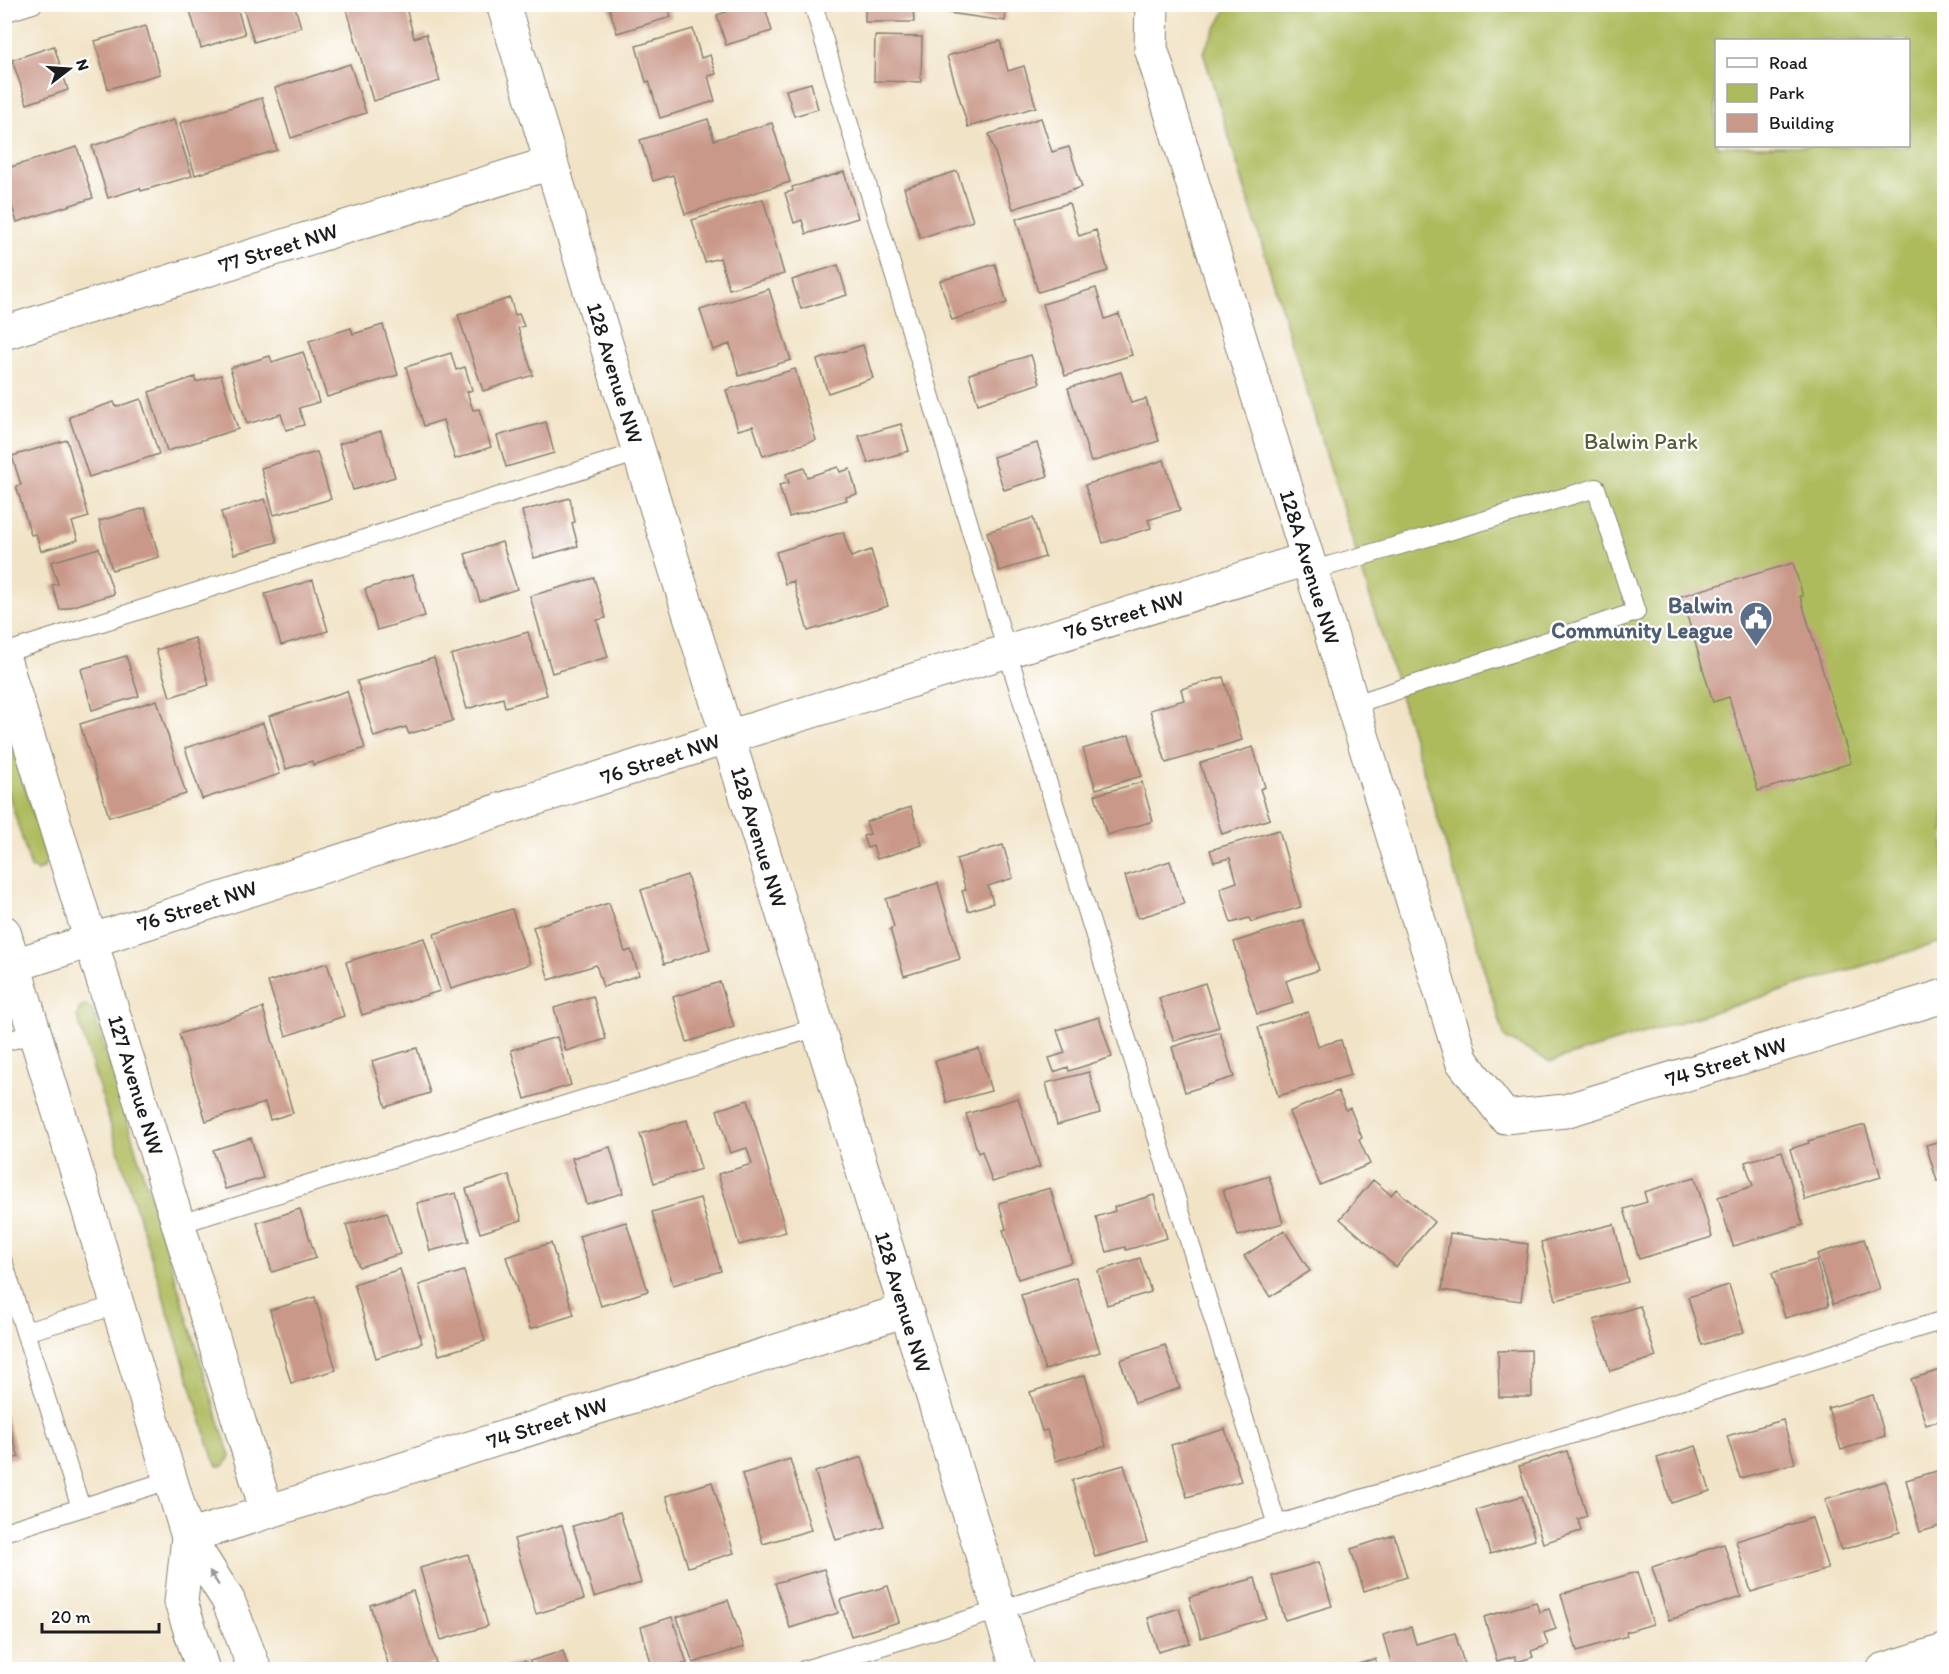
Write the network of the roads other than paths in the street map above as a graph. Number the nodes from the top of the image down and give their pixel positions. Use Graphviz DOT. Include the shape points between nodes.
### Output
graph roads {
  1 [pos="33,4"];
  2 [pos="503,4"];
  3 [pos="813,4"];
  4 [pos="1152,4"];
  5 [pos="4,13"];
  6 [pos="551,163"];
  7 [pos="4,333"];
  8 [pos="639,452"];
  9 [pos="1309,565"];
  10 [pos="1008,651"];
  11 [pos="4,653"];
  12 [pos="4,659"];
  13 [pos="1352,705"];
  14 [pos="728,737"];
  15 [pos="4,932"];
  16 [pos="91,940"];
  17 [pos="15,964"];
  18 [pos="1944,996"];
  19 [pos="818,1027"];
  20 [pos="36,1033"];
  21 [pos="4,1042"];
  22 [pos="1505,1117"];
  23 [pos="179,1224"];
  24 [pos="4,1264"];
  25 [pos="118,1305"];
  26 [pos="906,1310"];
  27 [pos="1944,1320"];
  28 [pos="26,1332"];
  29 [pos="170,1480"];
  30 [pos="81,1508"];
  31 [pos="267,1512"];
  32 [pos="1277,1525"];
  33 [pos="4,1532"];
  34 [pos="188,1537"];
  35 [pos="1000,1610"];
  36 [pos="1944,1651"];
  37 [pos="202,1669"];
  38 [pos="255,1670"];
  39 [pos="804,1670"];
  40 [pos="1018,1670"];
  41 [pos="1883,1670"];
  1 -- 5 [label="lane"];
  2 -- 6 [label="street, 128 Avenue NW"];
  3 -- 10 [label="lane"];
  4 -- 9 [label="street, 128A Avenue NW" via="1150,48"];
  6 -- 7 [label="street, 77 Street NW"];
  6 -- 8 [label="street, 128 Avenue NW"];
  8 -- 11 [label="lane"];
  8 -- 14 [label="street, 128 Avenue NW"];
  9 -- 10 [label="street, 76 Street NW"];
  9 -- 13 [label="street, 128A Avenue NW"];
  9 -- 13 [label="lane" via="1596,488 1636,612"];
  10 -- 14 [label="street, 76 Street NW"];
  10 -- 32 [label="lane"];
  12 -- 16 [label="street, 127 Avenue NW"];
  13 -- 22 [label="street, 128A Avenue NW" via="1462,1061"];
  14 -- 16 [label="street, 76 Street NW"];
  14 -- 19 [label="street, 128 Avenue NW"];
  15 -- 17 [label="street"];
  16 -- 17 [label="street, 76 Street NW"];
  16 -- 23 [label="street, 127 Avenue NW"];
  17 -- 20 [label="street"];
  18 -- 22 [label="street, 74 Street NW" via="1565,1111"];
  19 -- 23 [label="lane"];
  19 -- 26 [label="street, 128 Avenue NW"];
  20 -- 21 [label="lane"];
  20 -- 25 [label="street"];
  23 -- 31 [label="street, 127 Avenue NW"];
  24 -- 28 [label="lane"];
  25 -- 28 [label="lane"];
  25 -- 29 [label="street"];
  26 -- 31 [label="street, 74 Street NW"];
  26 -- 35 [label="street, 128 Avenue NW"];
  27 -- 32 [label="lane"];
  28 -- 30 [label="lane"];
  29 -- 30 [label="lane"];
  29 -- 34 [label="street"];
  30 -- 33 [label="lane"];
  31 -- 34 [label="street, 74 Street NW"];
  32 -- 35 [label="lane"];
  34 -- 37 [label="street" via="181,1602"];
  38 -- 34 [label="street, one-way" via="228,1600"];
  35 -- 39 [label="lane"];
  35 -- 40 [label="street, 128 Avenue NW"];
  36 -- 41 [label="street"];
}
